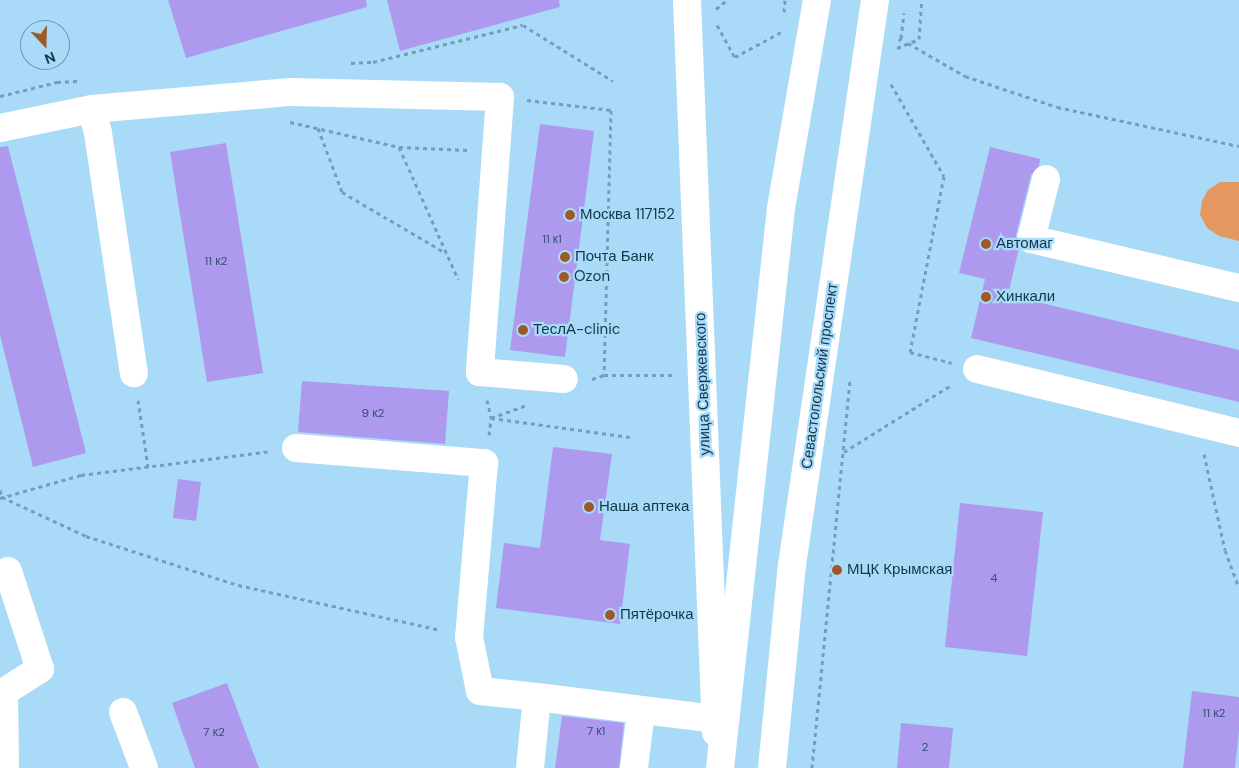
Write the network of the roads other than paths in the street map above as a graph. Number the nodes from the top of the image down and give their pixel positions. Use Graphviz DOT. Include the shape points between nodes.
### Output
graph roads {
  1 [pos="687,0"];
  2 [pos="817,0"];
  3 [pos="875,0"];
  4 [pos="92,108"];
  5 [pos="0,128"];
  6 [pos="1046,179"];
  7 [pos="1239,288"];
  8 [pos="977,369"];
  9 [pos="134,373"];
  10 [pos="564,379"];
  11 [pos="1239,433"];
  12 [pos="296,448"];
  13 [pos="8,572"];
  14 [pos="2,693"];
  15 [pos="537,697"];
  16 [pos="641,711"];
  17 [pos="123,712"];
  18 [pos="715,719"];
  19 [pos="723,763"];
  20 [pos="771,763"];
  21 [pos="5,768"];
  22 [pos="144,768"];
  23 [pos="530,768"];
  24 [pos="634,768"];
  1 -- 18 [label="main road, улица Свержевского"];
  2 -- 19 [label="main road" via="781,208"];
  3 -- 20 [label="main road, Севастопольский проспект" via="884,45 792,566"];
  4 -- 5 [label="main road"];
  4 -- 9 [label="main road"];
  4 -- 10 [label="main road" via="291,92 500,97 480,372"];
  6 -- 7 [label="main road" via="1031,239"];
  8 -- 11 [label="main road"];
  12 -- 15 [label="main road" via="484,463 469,637 480,691"];
  13 -- 14 [label="main road" via="40,669"];
  14 -- 21 [label="main road"];
  15 -- 16 [label="main road"];
  15 -- 23 [label="main road"];
  16 -- 18 [label="main road"];
  16 -- 24 [label="main road"];
  17 -- 22 [label="main road"];
  18 -- 19 [label="main road, улица Свержевского"];
}
